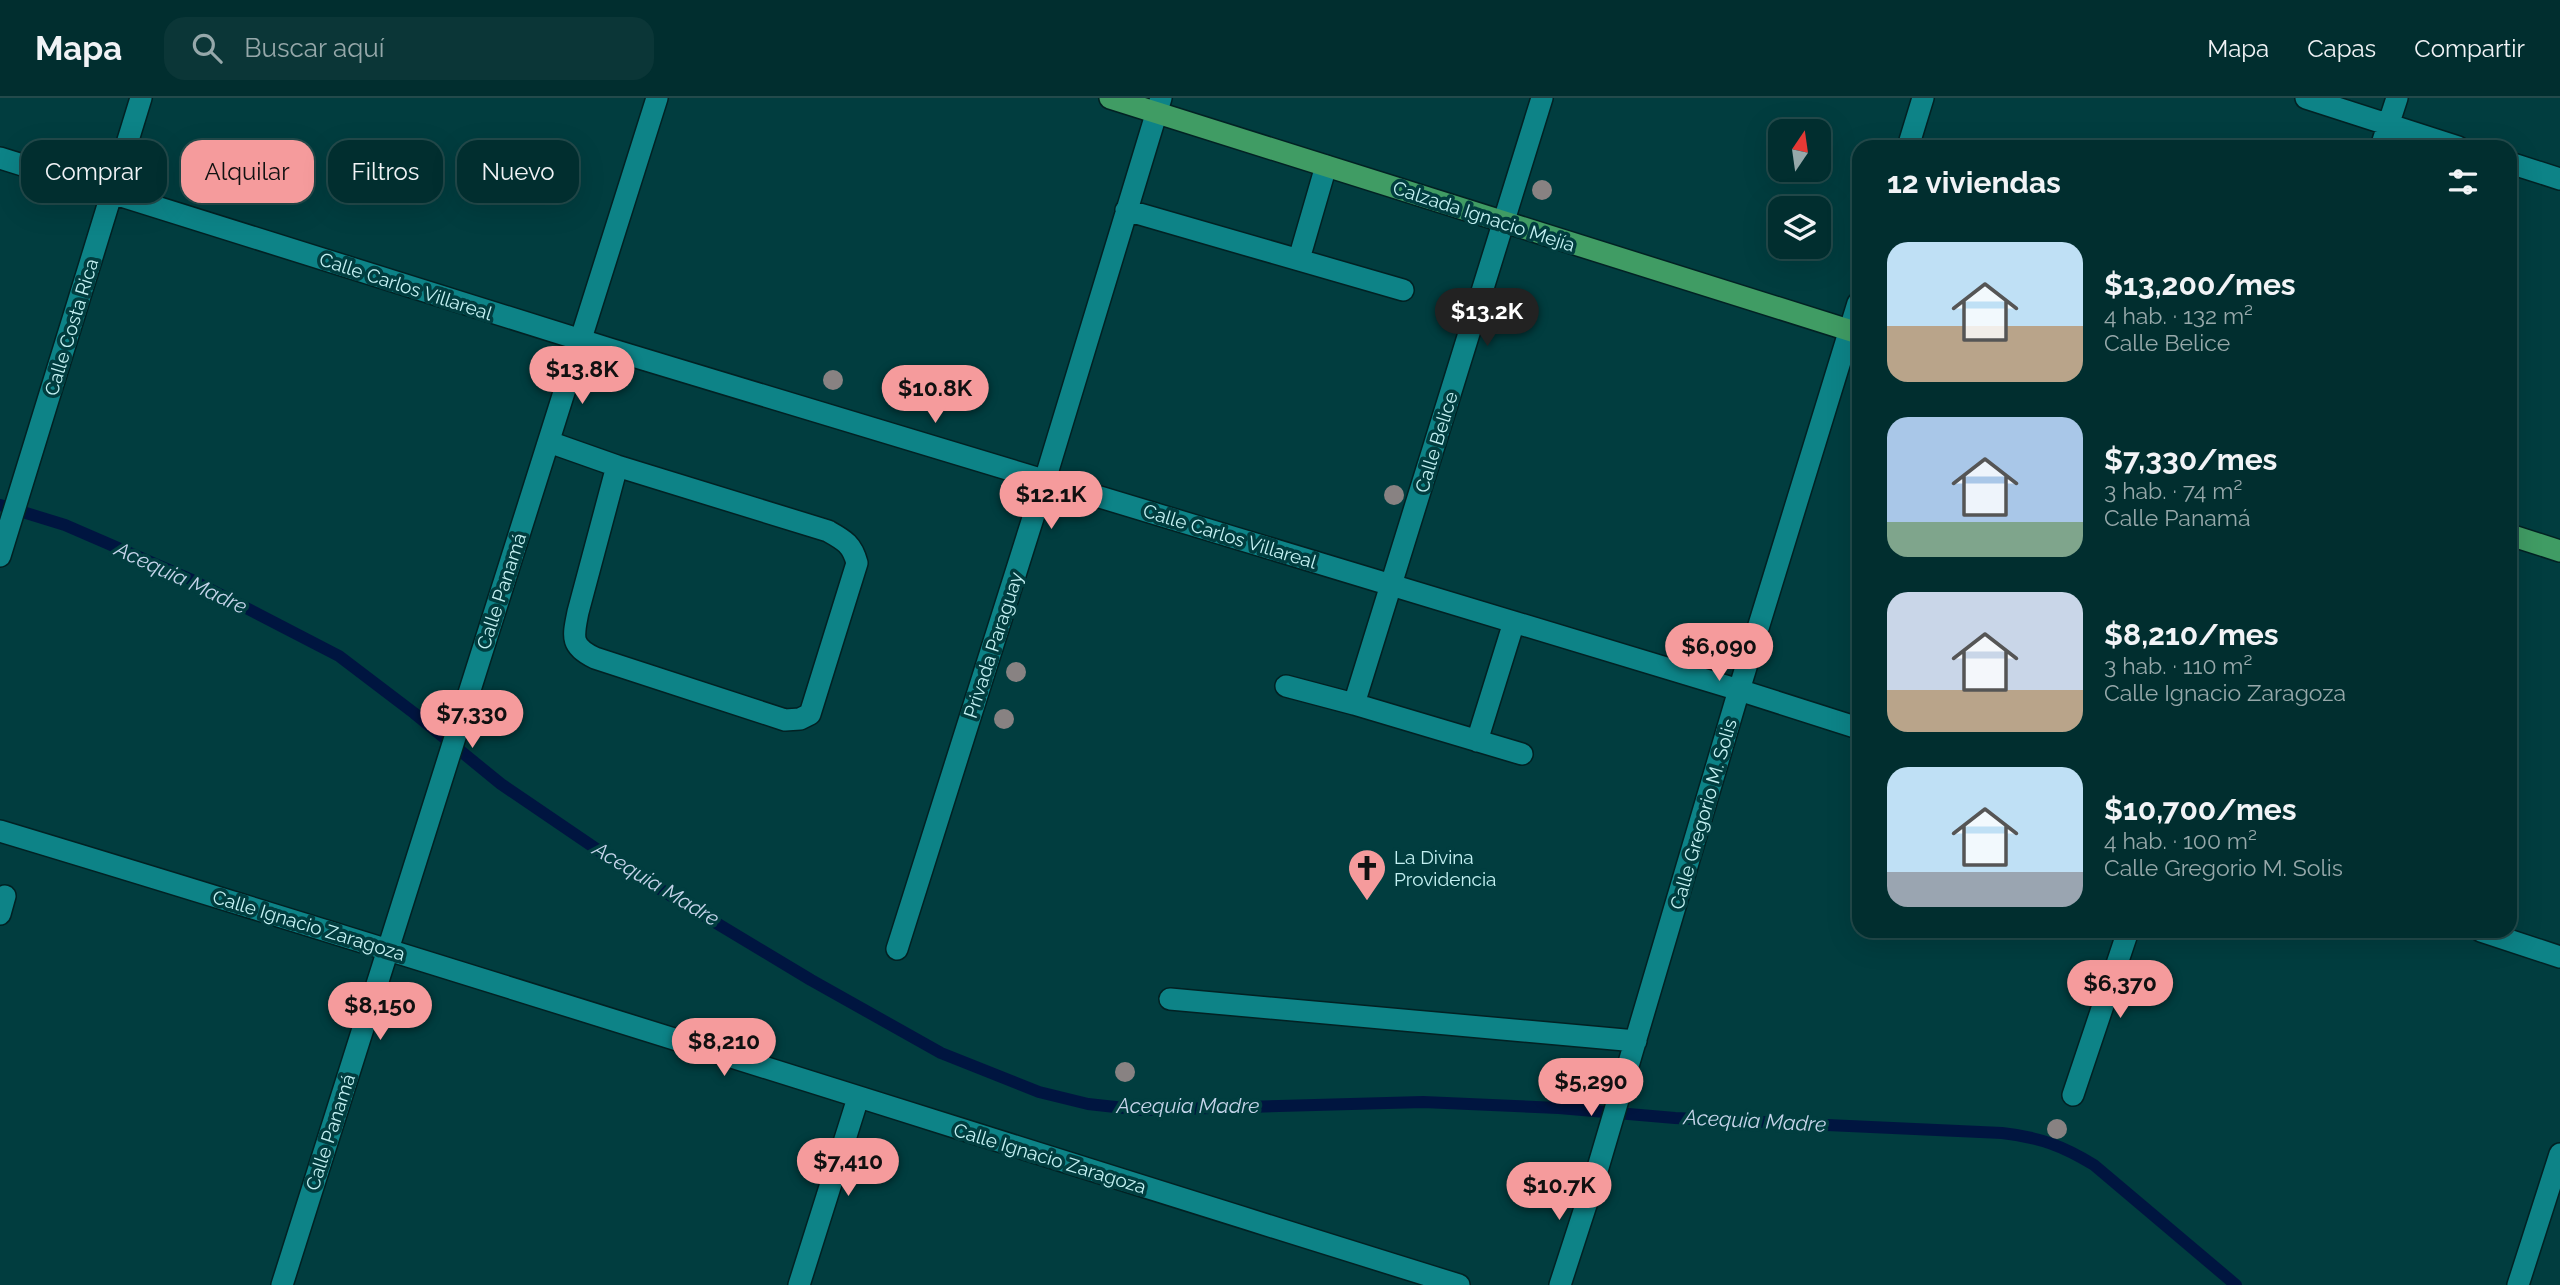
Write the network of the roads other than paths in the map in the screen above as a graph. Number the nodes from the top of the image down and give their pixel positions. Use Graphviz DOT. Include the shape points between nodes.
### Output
graph roads {
  1 [pos="141,98"];
  2 [pos="657,98"];
  3 [pos="1110,98"];
  4 [pos="1542,98"];
  5 [pos="1923,98"];
  6 [pos="2306,98"];
  7 [pos="2397,98"];
  8 [pos="1158,105"];
  9 [pos="2388,125"];
  10 [pos="128,140"];
  11 [pos="1910,140"];
  12 [pos="2383,140"];
  13 [pos="2436,140"];
  14 [pos="0,158"];
  15 [pos="21,164"];
  16 [pos="2517,165"];
  17 [pos="1326,166"];
  18 [pos="2560,179"];
  19 [pos="108,203"];
  20 [pos="146,203"];
  21 [pos="1126,210"];
  22 [pos="1504,223"];
  23 [pos="1299,259"];
  24 [pos="1404,290"];
  25 [pos="1852,330"];
  26 [pos="1852,337"];
  27 [pos="580,340"];
  28 [pos="549,442"];
  29 [pos="617,466"];
  30 [pos="1045,480"];
  31 [pos="2517,537"];
  32 [pos="2560,551"];
  33 [pos="1,552"];
  34 [pos="1391,586"];
  35 [pos="1514,622"];
  36 [pos="1286,686"];
  37 [pos="1739,690"];
  38 [pos="1354,704"];
  39 [pos="1852,726"];
  40 [pos="1477,741"];
  41 [pos="1522,754"];
  42 [pos="0,831"];
  43 [pos="2126,938"];
  44 [pos="2502,938"];
  45 [pos="388,949"];
  46 [pos="897,949"];
  47 [pos="2560,957"];
  48 [pos="1170,999"];
  49 [pos="1636,1041"];
  50 [pos="2073,1095"];
  51 [pos="858,1098"];
  52 [pos="2560,1154"];
  53 [pos="282,1285"];
  54 [pos="799,1285"];
  55 [pos="1459,1285"];
  56 [pos="1560,1285"];
  57 [pos="2518,1285"];
  1 -- 10 [label="street, Calle Costa Rica"];
  2 -- 27 [label="street, Calle Panamá"];
  3 -- 8 [label="main road, Calzada Ignacio Mejía"];
  4 -- 22 [label="street, Calle Belice"];
  5 -- 11 [label="street"];
  6 -- 9 [label="street"];
  7 -- 9 [label="street"];
  8 -- 17 [label="main road, Calzada Ignacio Mejía"];
  8 -- 21 [label="street, Privada Paraguay"];
  9 -- 12 [label="street"];
  9 -- 13 [label="street"];
  14 -- 15 [label="street, Calle Carlos Villareal"];
  16 -- 18 [label="street"];
  17 -- 22 [label="main road, Calzada Ignacio Mejía"];
  17 -- 23 [label="street"];
  19 -- 33 [label="street, Calle Costa Rica"];
  20 -- 27 [label="street, Calle Carlos Villareal"];
  21 -- 23 [label="street"];
  21 -- 30 [label="street, Privada Paraguay"];
  22 -- 25 [label="main road, Calzada Ignacio Mejía"];
  22 -- 34 [label="street, Calle Belice"];
  23 -- 24 [label="street"];
  26 -- 37 [label="street, Calle Gregorio M. Solis"];
  27 -- 28 [label="street, Calle Panamá"];
  27 -- 30 [label="street, Calle Carlos Villareal"];
  28 -- 29 [label="street"];
  28 -- 45 [label="street, Calle Panamá"];
  29 -- 29 [label="street" via="828,531 853,549 857,563 810,714 785,720 580,651 573,637"];
  30 -- 34 [label="street, Calle Carlos Villareal"];
  30 -- 46 [label="street, Privada Paraguay"];
  31 -- 32 [label="main road"];
  34 -- 35 [label="street, Calle Carlos Villareal"];
  34 -- 38 [label="street, Calle Belice"];
  35 -- 37 [label="street, Calle Carlos Villareal"];
  35 -- 40 [label="street"];
  36 -- 38 [label="street"];
  37 -- 39 [label="street, Calle Carlos Villareal"];
  37 -- 49 [label="street, Calle Gregorio M. Solis"];
  38 -- 40 [label="street"];
  40 -- 41 [label="street"];
  42 -- 45 [label="street, Calle Ignacio Zaragoza"];
  43 -- 50 [label="street"];
  44 -- 47 [label="street"];
  45 -- 51 [label="street, Calle Ignacio Zaragoza"];
  45 -- 53 [label="street, Calle Panamá"];
  48 -- 49 [label="street"];
  49 -- 56 [label="street, Calle Gregorio M. Solis"];
  51 -- 54 [label="street"];
  51 -- 55 [label="street, Calle Ignacio Zaragoza"];
  52 -- 57 [label="street"];
}
